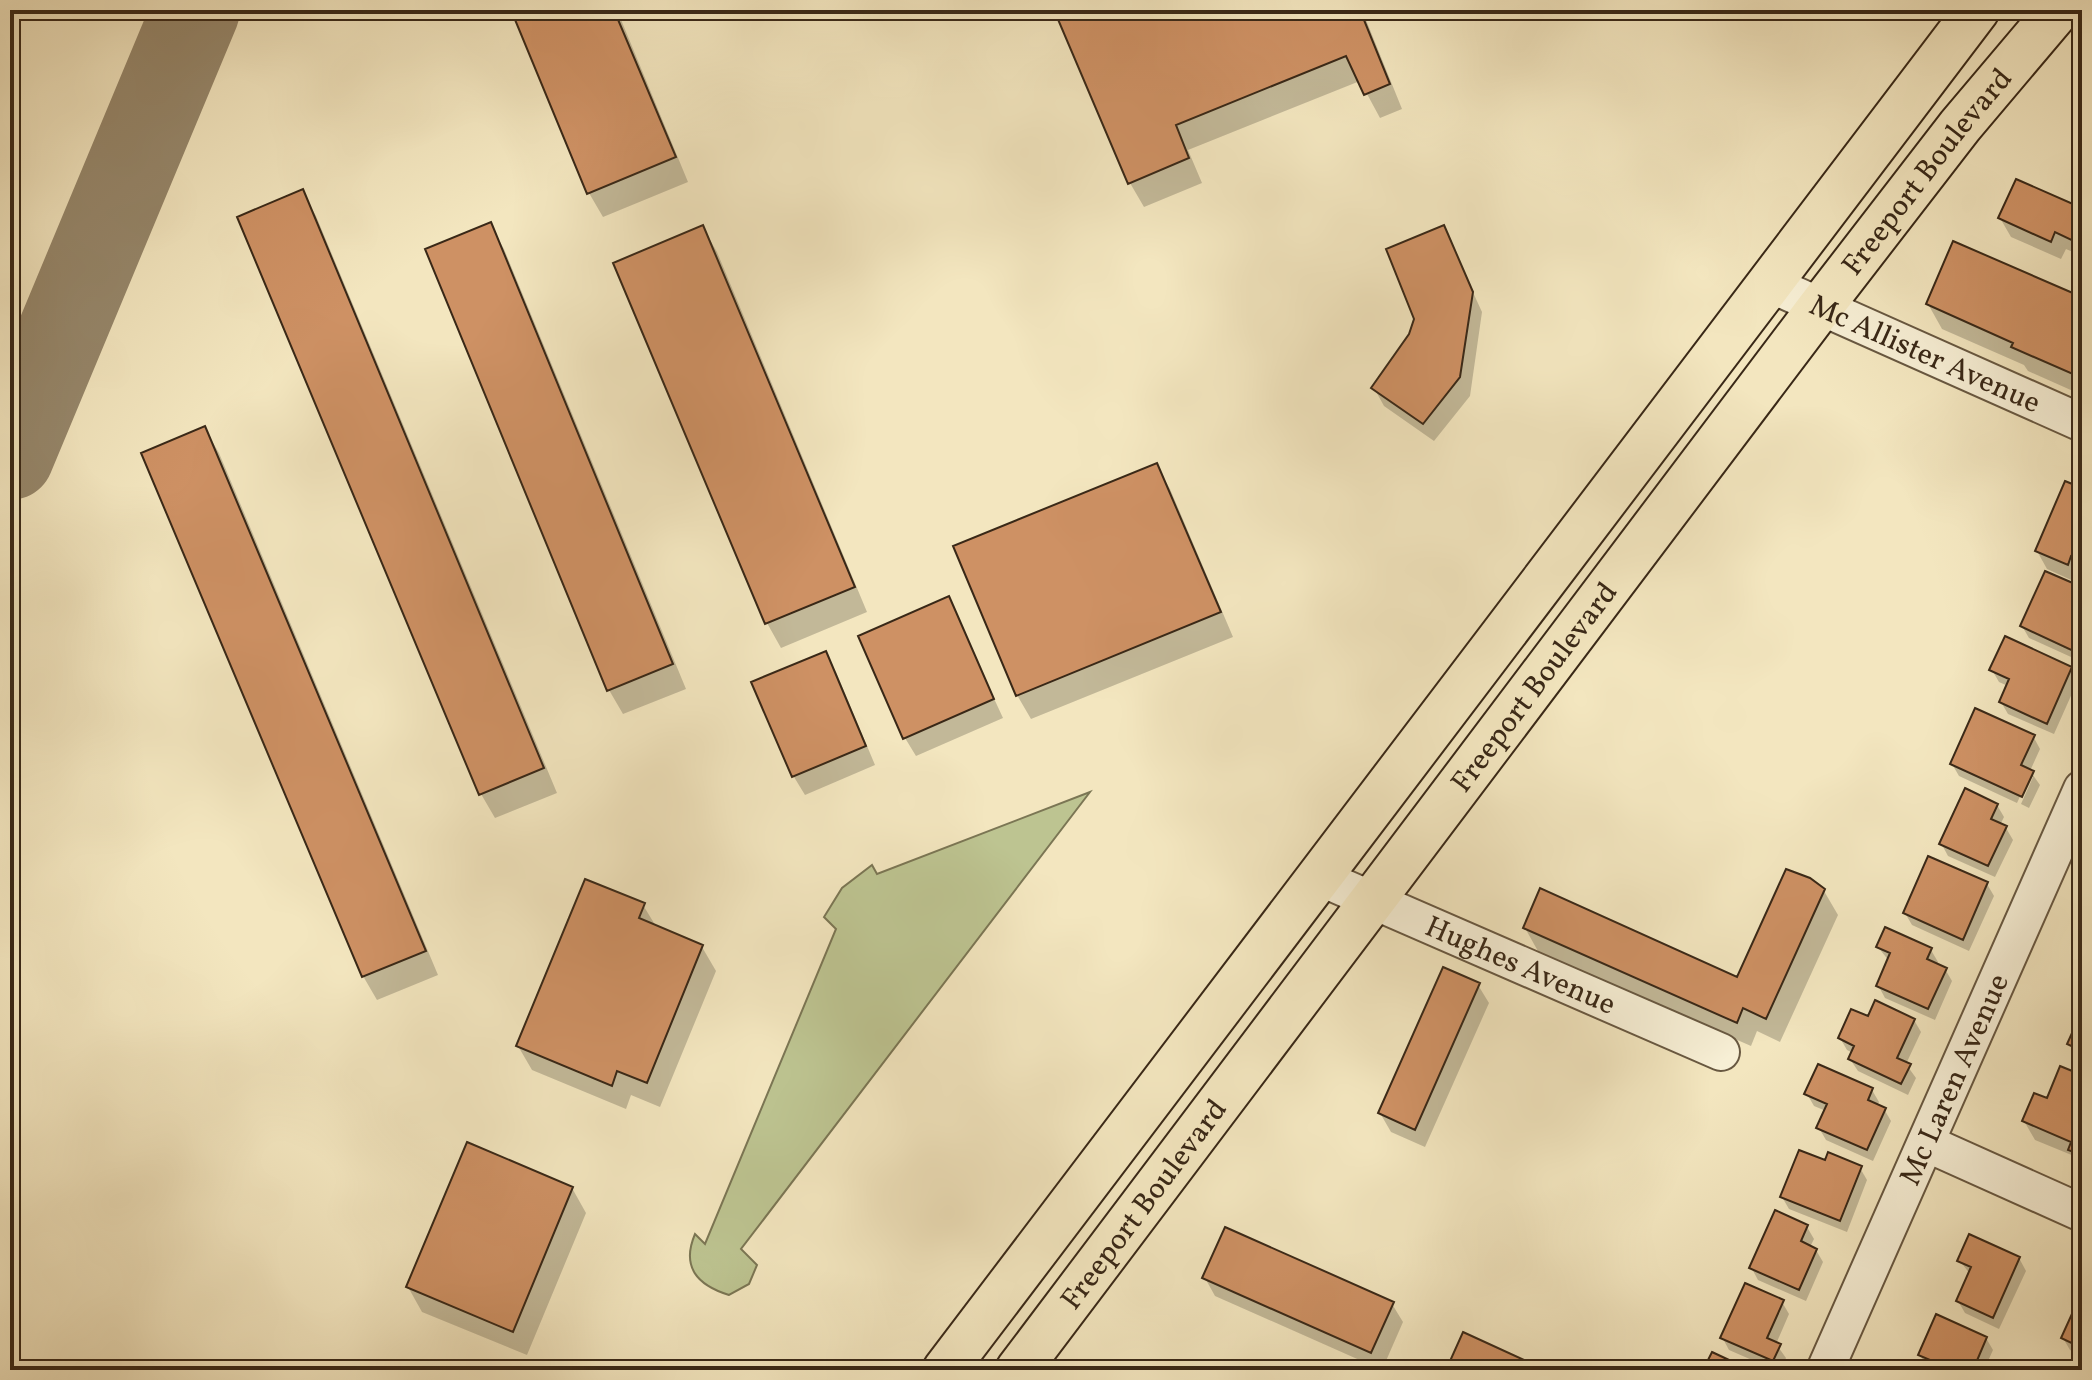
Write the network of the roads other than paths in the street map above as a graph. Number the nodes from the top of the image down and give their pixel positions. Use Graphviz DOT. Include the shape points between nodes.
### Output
graph roads {
  1 [pos="1977,10"];
  2 [pos="2058,10"];
  3 [pos="1770,284"];
  4 [pos="1821,306"];
  5 [pos="2082,423"];
  6 [pos="2078,808"];
  7 [pos="1319,877"];
  8 [pos="1372,900"];
  9 [pos="1721,1052"];
  10 [pos="1926,1143"];
  11 [pos="2082,1213"];
  12 [pos="945,1370"];
  13 [pos="1018,1370"];
  14 [pos="1825,1370"];
  1 -- 3 [label="main road, Freeport Boulevard"];
  2 -- 4 [label="main road, Freeport Boulevard"];
  3 -- 4 [label="street, Mc Allister Avenue"];
  3 -- 7 [label="main road, Freeport Boulevard"];
  4 -- 5 [label="street, Mc Allister Avenue"];
  4 -- 8 [label="main road, Freeport Boulevard"];
  6 -- 10 [label="street, Mc Laren Avenue"];
  7 -- 8 [label="street, Hughes Avenue"];
  7 -- 12 [label="main road, Freeport Boulevard"];
  8 -- 9 [label="street, Hughes Avenue"];
  8 -- 13 [label="main road, Freeport Boulevard"];
  10 -- 11 [label="street"];
  10 -- 14 [label="street, Mc Laren Avenue"];
}
